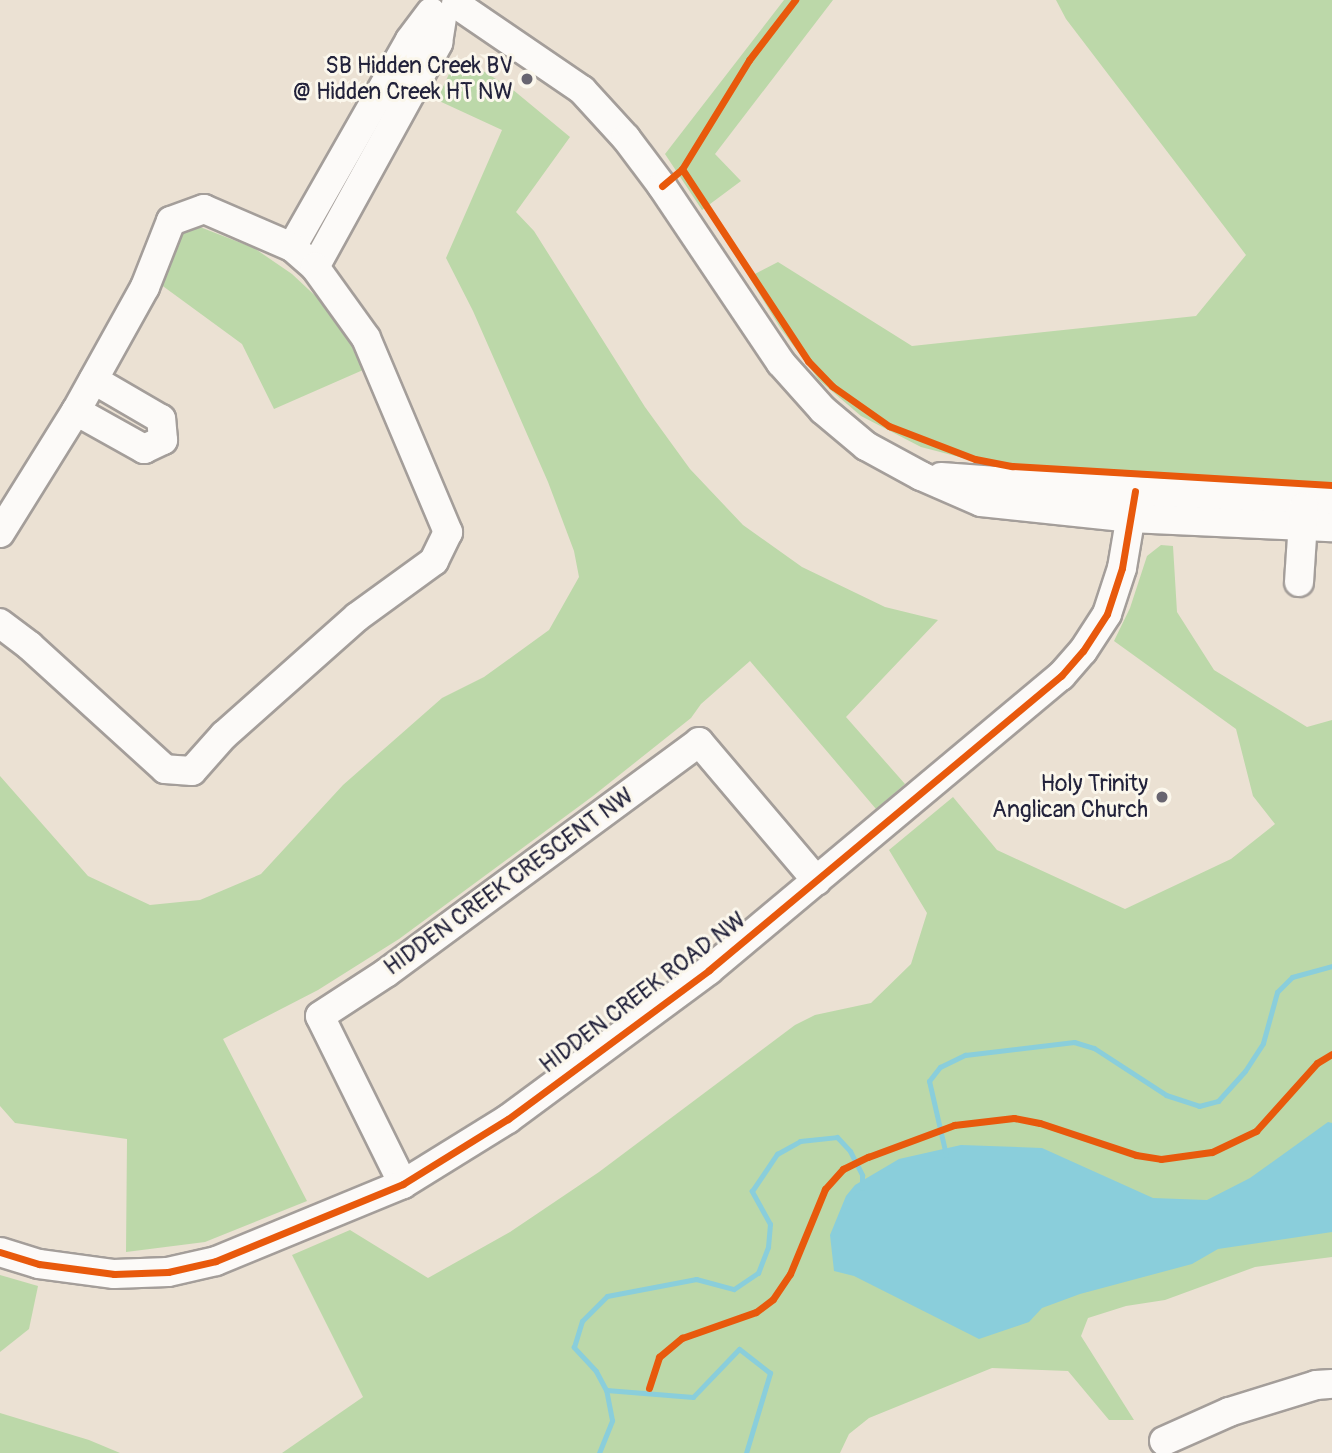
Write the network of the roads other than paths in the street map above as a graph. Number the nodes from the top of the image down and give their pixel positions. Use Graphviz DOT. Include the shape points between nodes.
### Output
graph roads {
  1 [pos="438,7"];
  2 [pos="292,247"];
  3 [pos="315,267"];
  4 [pos="94,380"];
  5 [pos="76,411"];
  6 [pos="1133,504"];
  7 [pos="1313,508"];
  8 [pos="1332,527"];
  9 [pos="0,533"];
  10 [pos="1299,582"];
  11 [pos="0,623"];
  12 [pos="817,881"];
  13 [pos="402,1184"];
  14 [pos="0,1252"];
  15 [pos="1332,1384"];
  16 [pos="1164,1441"];
  1 -- 2 [label="street" via="410,40"];
  1 -- 3 [label="street" via="438,43"];
  1 -- 6 [label="street" via="488,27 582,90 663,186 781,363 823,410 866,446 921,476"];
  2 -- 3 [label="street"];
  2 -- 4 [label="street" via="204,209 171,221 145,287"];
  3 -- 11 [label="street" via="366,338 448,532 435,561 357,617 224,735 192,771 165,769"];
  4 -- 5 [label="street"];
  4 -- 5 [label="street" via="161,419 163,440 144,449"];
  5 -- 9 [label="street"];
  6 -- 7 [label="street"];
  6 -- 12 [label="street, HIDDEN CREEK ROAD NW" via="1122,568 1107,614 1083,651 1061,676"];
  7 -- 8 [label="street"];
  7 -- 10 [label="street"];
  12 -- 13 [label="street, HIDDEN CREEK ROAD NW" via="709,970 508,1119"];
  12 -- 13 [label="street, HIDDEN CREEK CRESCENT NW" via="699,742 320,1016"];
  13 -- 14 [label="street, HIDDEN CREEK ROAD NW" via="260,1245 168,1272 114,1275 39,1264"];
  15 -- 16 [label="street" via="1229,1412"];
}
